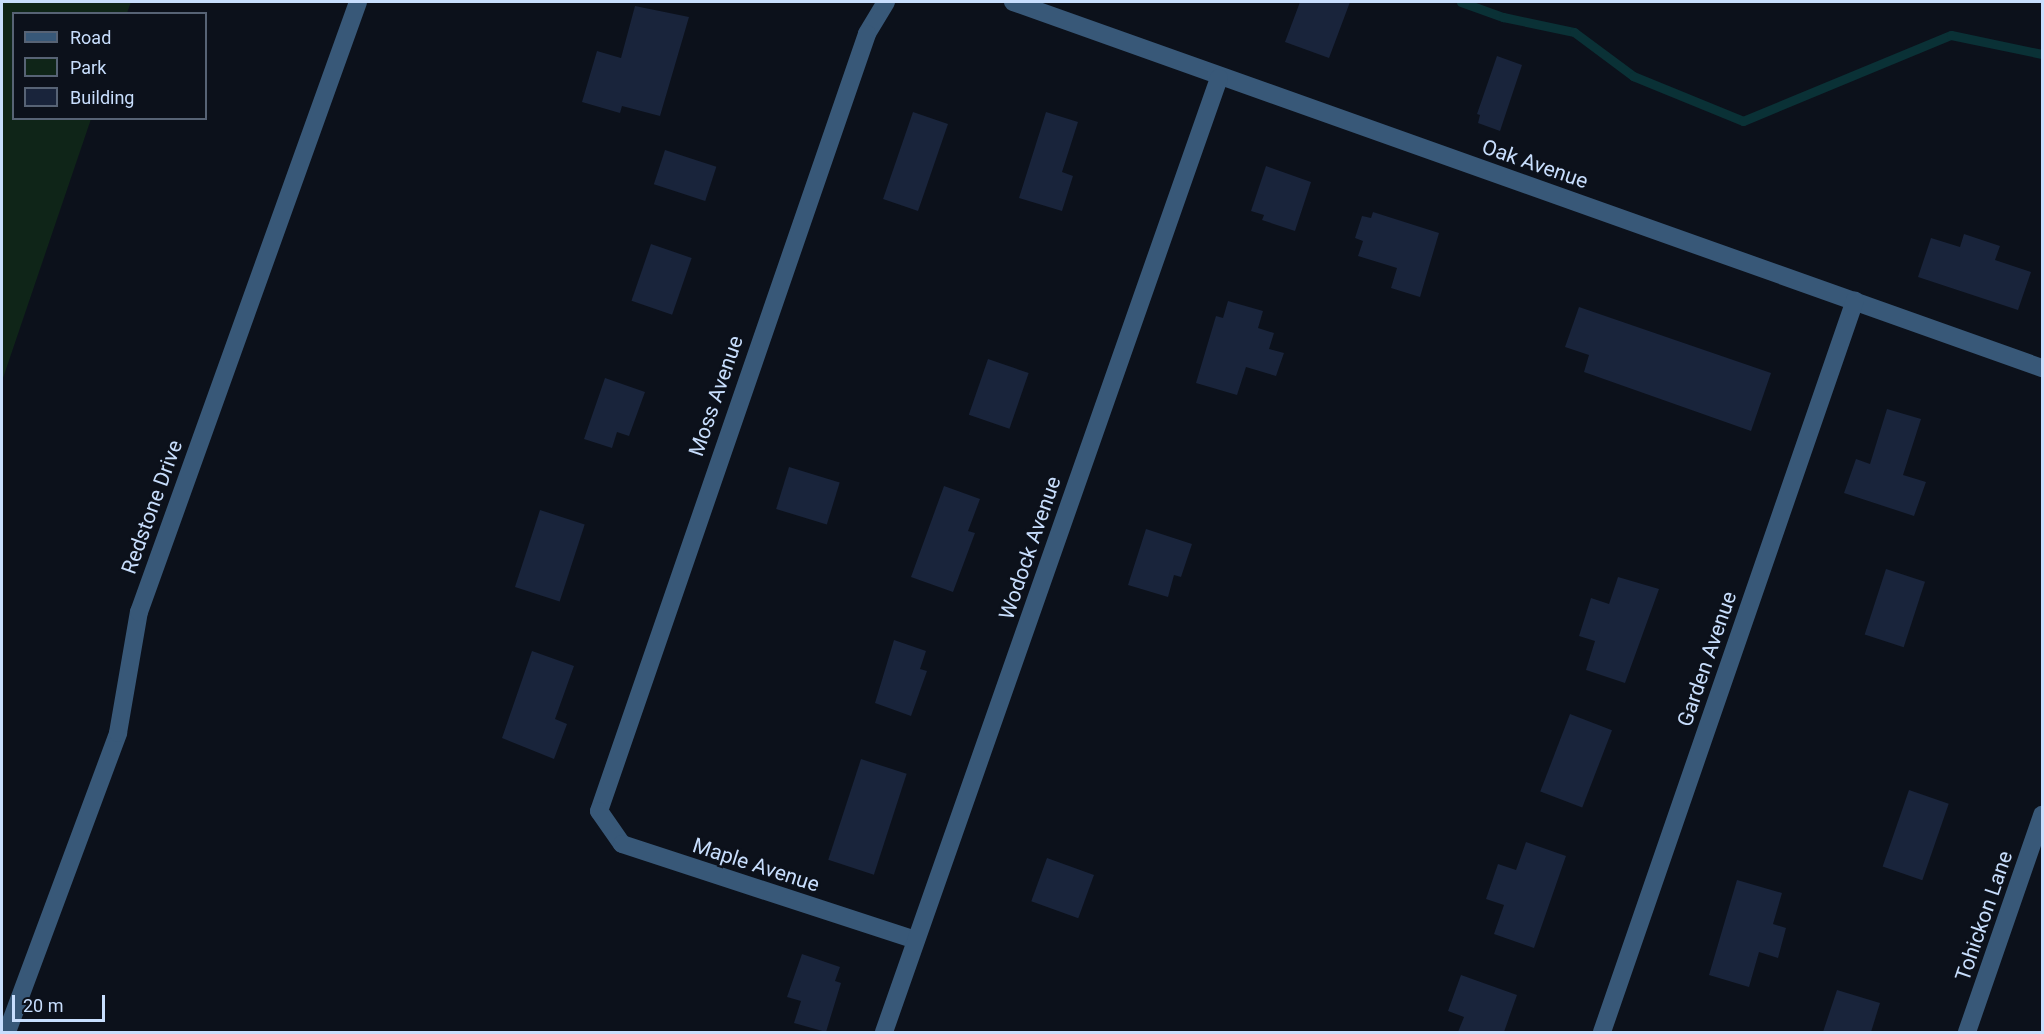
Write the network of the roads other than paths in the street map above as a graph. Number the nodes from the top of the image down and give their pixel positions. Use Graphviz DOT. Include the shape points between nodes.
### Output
graph roads {
  1 [pos="358,2"];
  2 [pos="886,2"];
  3 [pos="1013,2"];
  4 [pos="1219,78"];
  5 [pos="1855,300"];
  6 [pos="2043,368"];
  7 [pos="599,811"];
  8 [pos="2043,815"];
  9 [pos="916,940"];
  10 [pos="7,1032"];
  11 [pos="884,1032"];
  12 [pos="1602,1032"];
  13 [pos="1967,1032"];
  1 -- 10 [label="street, Redstone Drive" via="139,612 118,733"];
  2 -- 7 [label="street, Moss Avenue" via="867,34"];
  3 -- 4 [label="street, Oak Avenue"];
  4 -- 5 [label="street, Oak Avenue"];
  4 -- 9 [label="street, Wodock Avenue"];
  5 -- 6 [label="street, Oak Avenue"];
  5 -- 12 [label="street, Garden Avenue"];
  7 -- 9 [label="street, Maple Avenue" via="622,844"];
  8 -- 13 [label="street, Tohickon Lane"];
  9 -- 11 [label="street, Wodock Avenue"];
}
